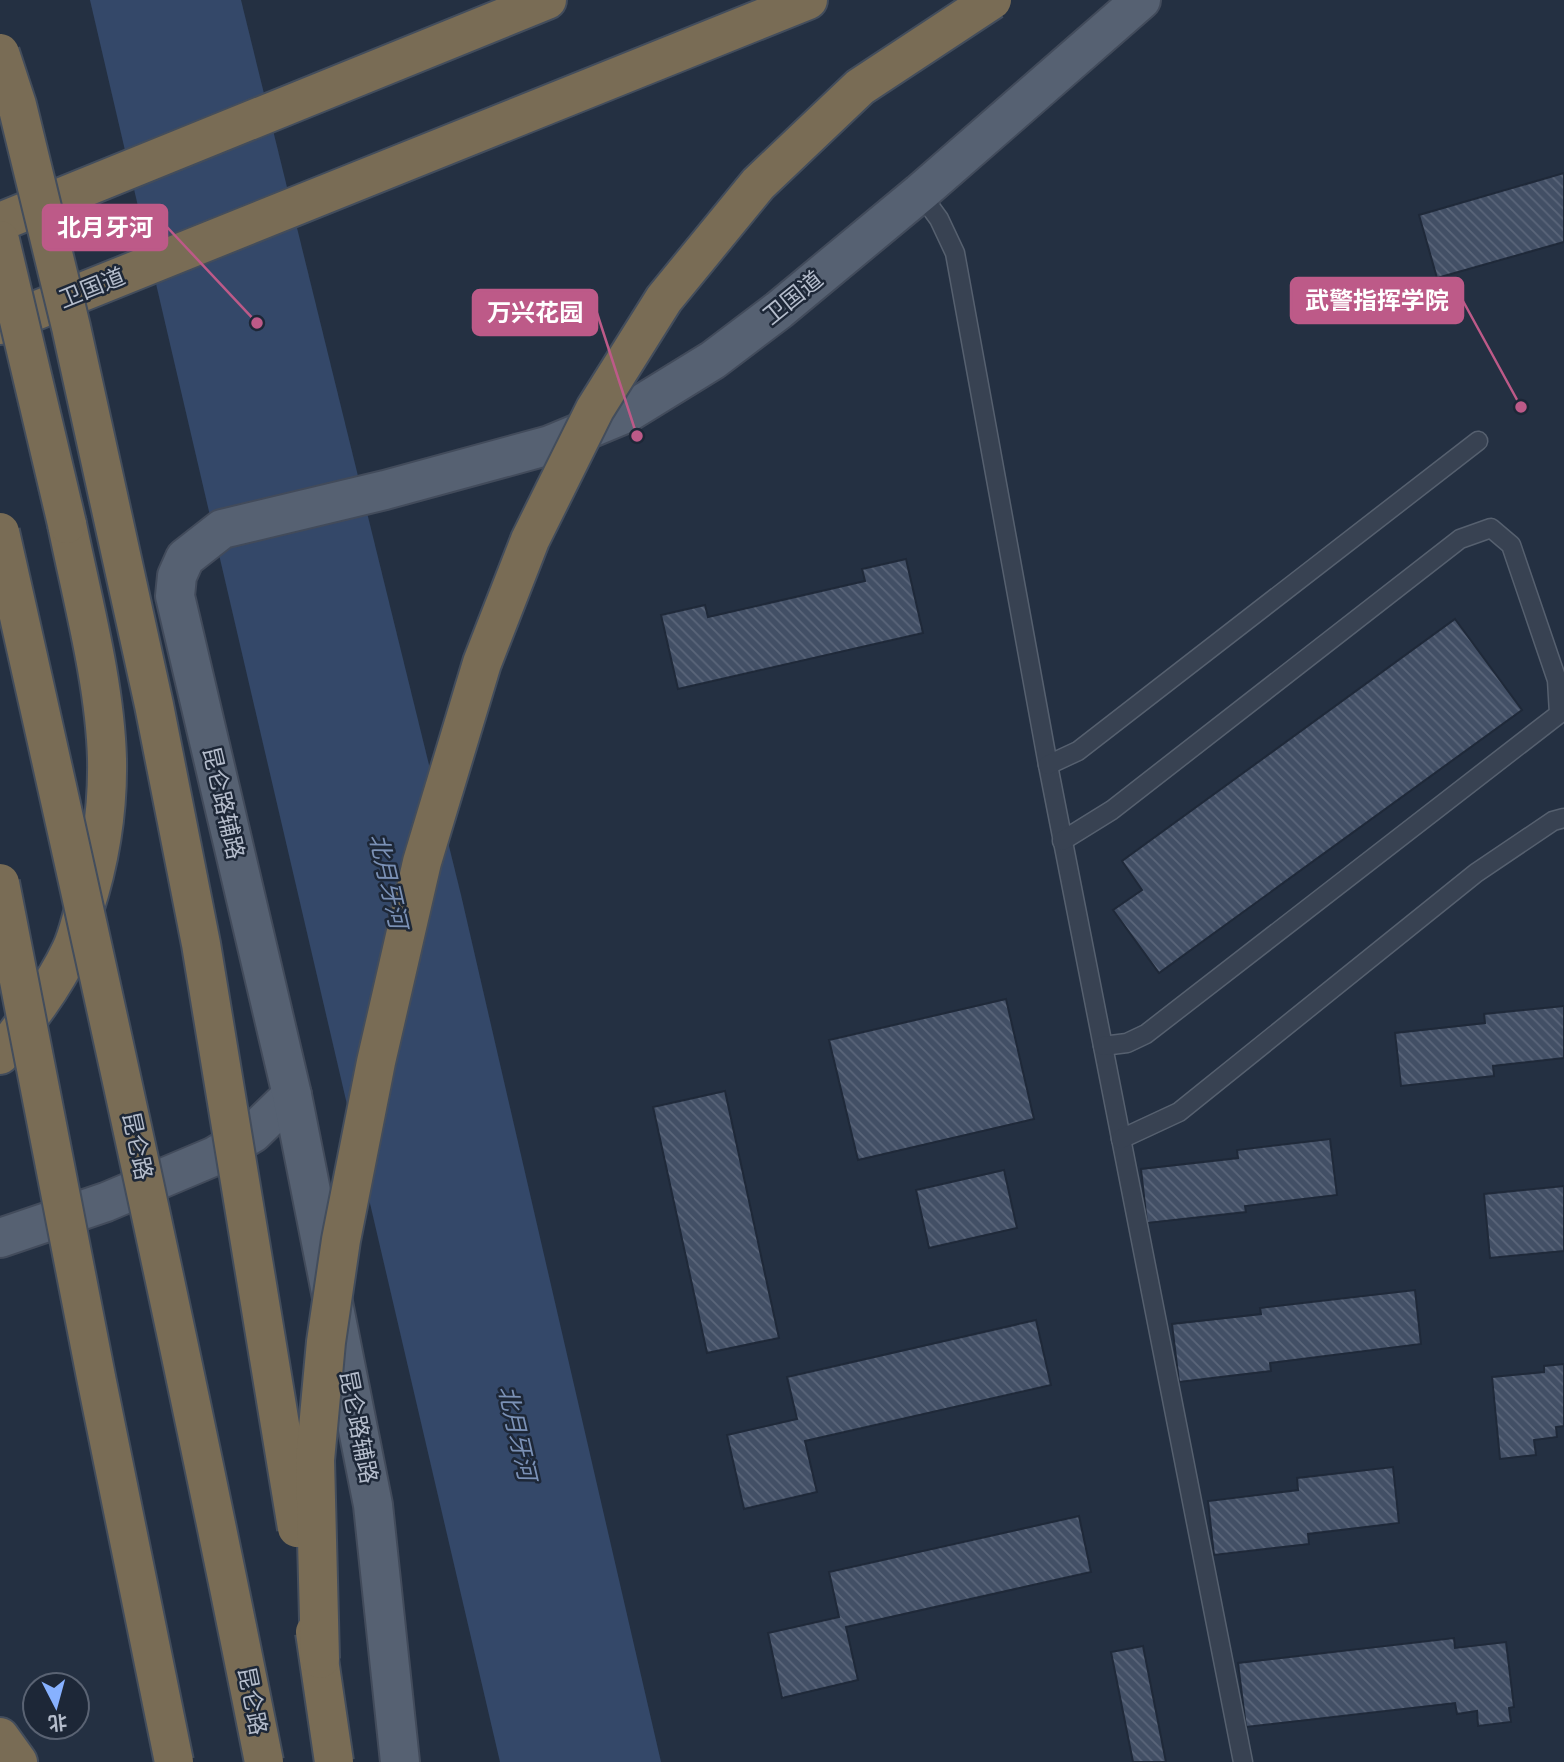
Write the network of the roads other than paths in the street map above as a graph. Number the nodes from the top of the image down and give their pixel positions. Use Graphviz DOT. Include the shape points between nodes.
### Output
graph roads {
  1 [pos="547,0"];
  2 [pos="807,0"];
  3 [pos="992,0"];
  4 [pos="1141,0"];
  5 [pos="0,53"];
  6 [pos="920,192"];
  7 [pos="0,222"];
  8 [pos="0,240"];
  9 [pos="0,326"];
  10 [pos="1478,441"];
  11 [pos="222,528"];
  12 [pos="0,532"];
  13 [pos="1048,765"];
  14 [pos="1564,818"];
  15 [pos="1062,841"];
  16 [pos="0,883"];
  17 [pos="0,935"];
  18 [pos="19,985"];
  19 [pos="1103,1046"];
  20 [pos="0,1055"];
  21 [pos="292,1095"];
  22 [pos="1121,1139"];
  23 [pos="0,1238"];
  24 [pos="320,1659"];
  25 [pos="0,1737"];
  26 [pos="18,1762"];
  27 [pos="174,1762"];
  28 [pos="264,1762"];
  29 [pos="334,1762"];
  30 [pos="400,1762"];
  31 [pos="1243,1762"];
  1 -- 7 [label="highway"];
  2 -- 9 [label="highway, 卫国道, bridge"];
  3 -- 24 [label="highway, bridge" via="860,87 758,184 664,299 596,410 530,540 482,663 422,862 341,1240 315,1460"];
  4 -- 6 [label="main road, 卫国道"];
  5 -- 24 [label="highway, bridge" via="71,327 155,705 201,944"];
  6 -- 11 [label="main road, 卫国道" via="713,360 627,413 550,445"];
  6 -- 13 [label="lane" via="955,253"];
  8 -- 20 [label="highway, bridge" via="67,524 95,667 107,758 101,849 72,949 30,1018"];
  10 -- 13 [label="lane" via="1078,751"];
  11 -- 21 [label="main road, 昆仑路辅路" via="185,558 175,596"];
  12 -- 28 [label="highway, 昆仑路, bridge" via="113,1036"];
  13 -- 15 [label="lane"];
  14 -- 22 [label="lane" via="1476,873 1179,1112"];
  15 -- 19 [label="lane"];
  15 -- 19 [label="lane" via="1112,810 1460,539 1491,528 1511,545 1557,680 1559,714 1146,1034"];
  16 -- 18 [label="highway, bridge"];
  17 -- 18 [label="highway, bridge"];
  18 -- 27 [label="highway, bridge"];
  19 -- 22 [label="lane"];
  21 -- 23 [label="main road" via="253,1133 215,1156 106,1202"];
  21 -- 30 [label="main road, 昆仑路辅路" via="373,1504"];
  22 -- 31 [label="lane"];
  24 -- 29 [label="highway, bridge"];
  25 -- 26 [label="highway"];
}
